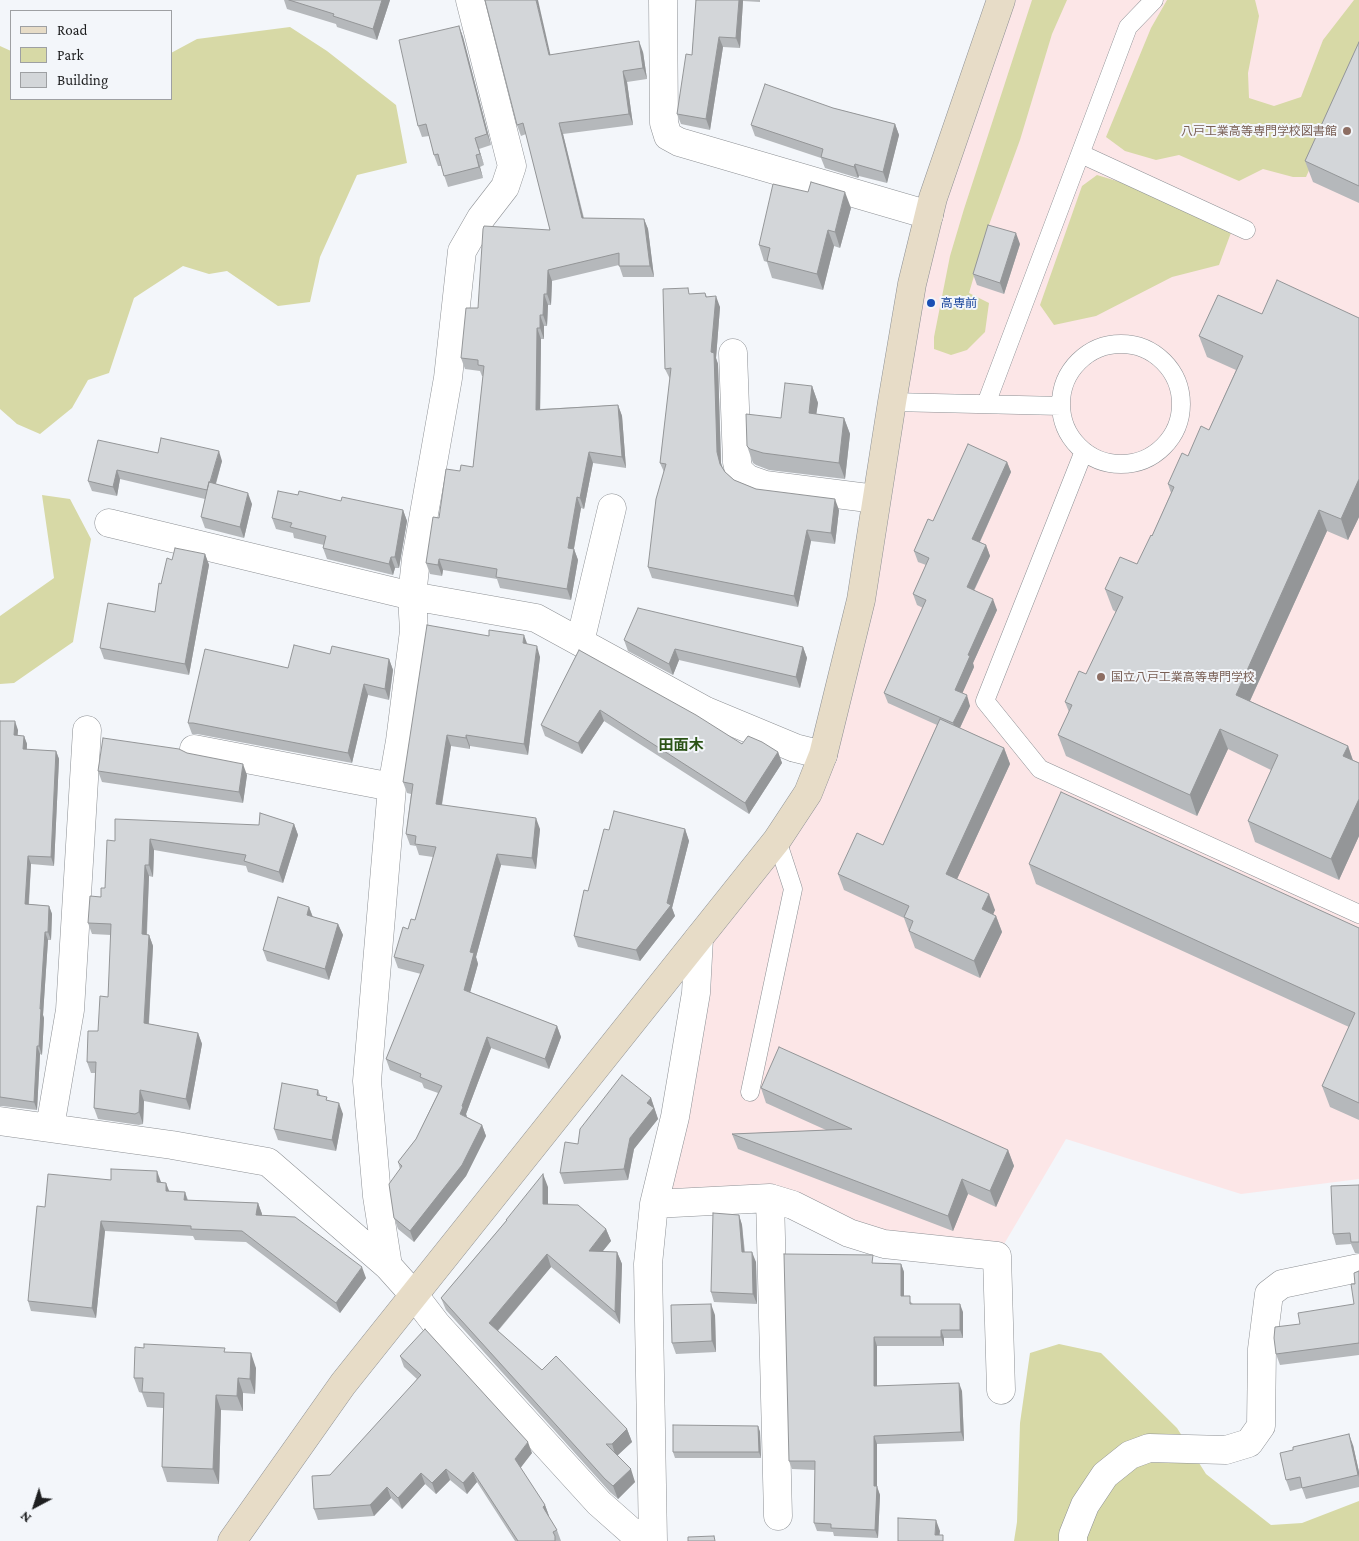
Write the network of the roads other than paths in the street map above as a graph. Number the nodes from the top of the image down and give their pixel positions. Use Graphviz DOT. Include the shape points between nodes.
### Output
graph roads {
  1 [pos="470,0"];
  2 [pos="664,0"];
  3 [pos="1001,0"];
  4 [pos="1154,0"];
  5 [pos="1081,154"];
  6 [pos="929,215"];
  7 [pos="1246,230"];
  8 [pos="733,353"];
  9 [pos="892,402"];
  10 [pos="986,404"];
  11 [pos="1061,406"];
  12 [pos="1084,451"];
  13 [pos="876,499"];
  14 [pos="612,508"];
  15 [pos="109,523"];
  16 [pos="412,596"];
  17 [pos="580,642"];
  18 [pos="87,730"];
  19 [pos="194,750"];
  20 [pos="823,755"];
  21 [pos="392,788"];
  22 [pos="777,840"];
  23 [pos="1359,914"];
  24 [pos="699,938"];
  25 [pos="750,1092"];
  26 [pos="0,1121"];
  27 [pos="50,1127"];
  28 [pos="770,1198"];
  29 [pos="654,1204"];
  30 [pos="388,1266"];
  31 [pos="1359,1268"];
  32 [pos="414,1295"];
  33 [pos="1001,1390"];
  34 [pos="778,1516"];
  35 [pos="232,1541"];
  36 [pos="642,1541"];
  37 [pos="653,1541"];
  38 [pos="1072,1541"];
  1 -- 16 [label="street" via="512,166 505,187 481,218 462,251 448,378"];
  2 -- 6 [label="street" via="664,123 668,136 679,142"];
  3 -- 6 [label="street"];
  4 -- 5 [label="lane" via="1128,28"];
  5 -- 7 [label="lane"];
  5 -- 10 [label="lane"];
  6 -- 9 [label="street" via="912,284"];
  8 -- 13 [label="street" via="739,471 748,480 766,485"];
  9 -- 10 [label="lane"];
  9 -- 13 [label="street"];
  10 -- 11 [label="lane"];
  11 -- 12 [label="lane" via="1064,424"];
  11 -- 12 [label="lane" via="1062,389 1079,360 1110,344 1144,348 1170,368 1178,384 1180,418 1163,447 1148,458 1115,464"];
  12 -- 23 [label="lane" via="985,701 1040,769"];
  13 -- 20 [label="street" via="861,600"];
  14 -- 17 [label="street"];
  15 -- 16 [label="street"];
  16 -- 17 [label="street" via="536,618"];
  16 -- 21 [label="street" via="414,631"];
  17 -- 20 [label="street" via="706,712 795,748"];
  18 -- 27 [label="street" via="70,1010"];
  19 -- 21 [label="street"];
  20 -- 22 [label="street" via="808,793"];
  21 -- 30 [label="street" via="367,1081 377,1196"];
  22 -- 24 [label="street"];
  22 -- 25 [label="lane" via="793,889"];
  24 -- 29 [label="street" via="696,993 674,1117"];
  24 -- 32 [label="street"];
  26 -- 27 [label="street"];
  27 -- 30 [label="street" via="268,1162"];
  28 -- 29 [label="street"];
  28 -- 33 [label="street" via="793,1205 849,1233 884,1244 997,1256"];
  28 -- 34 [label="street"];
  29 -- 37 [label="street" via="648,1264"];
  30 -- 32 [label="street"];
  31 -- 38 [label="street" via="1282,1284 1269,1294 1262,1349 1261,1426 1249,1443 1226,1450 1149,1448 1130,1455 1105,1475 1085,1505"];
  32 -- 35 [label="street" via="343,1384"];
  32 -- 36 [label="street" via="600,1503"];
}
